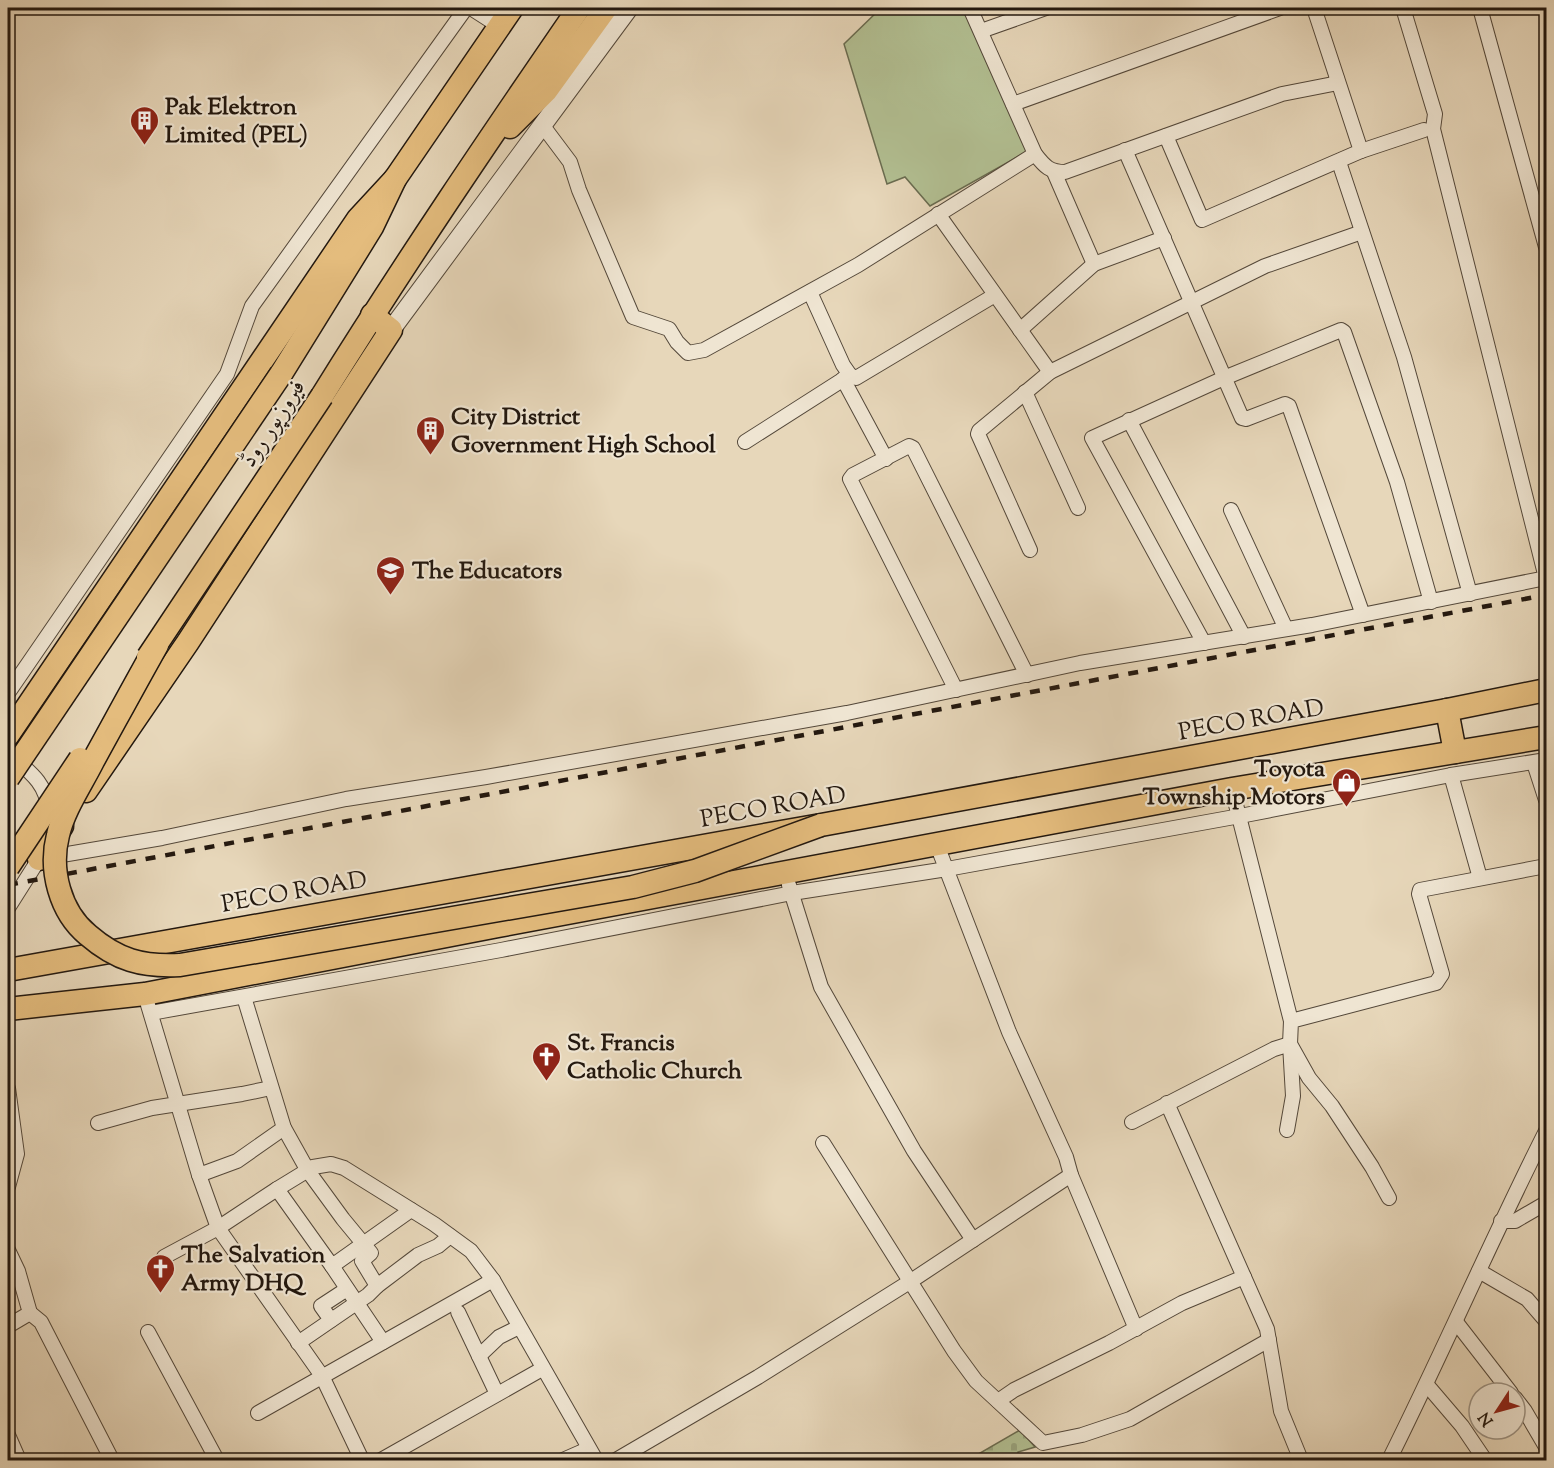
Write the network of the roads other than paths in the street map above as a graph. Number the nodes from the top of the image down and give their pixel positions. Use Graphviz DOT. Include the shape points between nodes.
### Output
graph roads {
  1 [pos="466,8"];
  2 [pos="471,8"];
  3 [pos="579,8"];
  4 [pos="606,8"];
  5 [pos="629,8"];
  6 [pos="970,8"];
  7 [pos="1046,8"];
  8 [pos="1280,8"];
  9 [pos="1314,8"];
  10 [pos="1403,8"];
  11 [pos="1480,8"];
  12 [pos="506,17"];
  13 [pos="981,31"];
  14 [pos="1337,79"];
  15 [pos="1013,104"];
  16 [pos="543,126"];
  17 [pos="1424,129"];
  18 [pos="1166,135"];
  19 [pos="1125,150"];
  20 [pos="1361,151"];
  21 [pos="1035,154"];
  22 [pos="1339,162"];
  23 [pos="471,166"];
  24 [pos="1053,172"];
  25 [pos="395,179"];
  26 [pos="938,214"];
  27 [pos="1362,232"];
  28 [pos="1164,238"];
  29 [pos="1546,247"];
  30 [pos="1094,264"];
  31 [pos="810,292"];
  32 [pos="995,295"];
  33 [pos="1192,301"];
  34 [pos="372,315"];
  35 [pos="391,330"];
  36 [pos="1020,330"];
  37 [pos="1050,372"];
  38 [pos="846,377"];
  39 [pos="1224,378"];
  40 [pos="1025,393"];
  41 [pos="1129,420"];
  42 [pos="746,442"];
  43 [pos="886,459"];
  44 [pos="1078,508"];
  45 [pos="1231,510"];
  46 [pos="1030,550"];
  47 [pos="1546,578"];
  48 [pos="1470,594"];
  49 [pos="1431,602"];
  50 [pos="1363,615"];
  51 [pos="1286,629"];
  52 [pos="1244,637"];
  53 [pos="1204,643"];
  54 [pos="157,645"];
  55 [pos="1027,675"];
  56 [pos="8,689"];
  57 [pos="956,690"];
  58 [pos="1546,690"];
  59 [pos="1447,710"];
  60 [pos="8,735"];
  61 [pos="1546,737"];
  62 [pos="1455,752"];
  63 [pos="8,753"];
  64 [pos="1540,762"];
  65 [pos="1375,765"];
  66 [pos="1320,774"];
  67 [pos="1451,775"];
  68 [pos="8,778"];
  69 [pos="1232,789"];
  70 [pos="1379,789"];
  71 [pos="1324,799"];
  72 [pos="1546,800"];
  73 [pos="1240,816"];
  74 [pos="820,825"];
  75 [pos="937,845"];
  76 [pos="39,860"];
  77 [pos="1546,866"];
  78 [pos="8,867"];
  79 [pos="947,869"];
  80 [pos="1480,878"];
  81 [pos="789,883"];
  82 [pos="8,908"];
  83 [pos="498,926"];
  84 [pos="501,950"];
  85 [pos="8,970"];
  86 [pos="244,997"];
  87 [pos="148,1004"];
  88 [pos="8,1012"];
  89 [pos="1291,1021"];
  90 [pos="1290,1044"];
  91 [pos="8,1088"];
  92 [pos="271,1088"];
  93 [pos="1167,1103"];
  94 [pos="178,1105"];
  95 [pos="1132,1122"];
  96 [pos="98,1123"];
  97 [pos="284,1128"];
  98 [pos="1287,1130"];
  99 [pos="1546,1131"];
  100 [pos="823,1143"];
  101 [pos="308,1171"];
  102 [pos="199,1175"];
  103 [pos="1071,1175"];
  104 [pos="8,1187"];
  105 [pos="277,1189"];
  106 [pos="1389,1198"];
  107 [pos="1546,1203"];
  108 [pos="411,1210"];
  109 [pos="1501,1221"];
  110 [pos="218,1228"];
  111 [pos="450,1236"];
  112 [pos="973,1240"];
  113 [pos="364,1244"];
  114 [pos="8,1250"];
  115 [pos="164,1257"];
  116 [pos="332,1266"];
  117 [pos="1479,1271"];
  118 [pos="1244,1277"];
  119 [pos="493,1280"];
  120 [pos="911,1281"];
  121 [pos="377,1286"];
  122 [pos="348,1289"];
  123 [pos="357,1303"];
  124 [pos="458,1312"];
  125 [pos="30,1313"];
  126 [pos="331,1320"];
  127 [pos="1546,1321"];
  128 [pos="1456,1322"];
  129 [pos="8,1326"];
  130 [pos="519,1327"];
  131 [pos="1136,1329"];
  132 [pos="148,1332"];
  133 [pos="1269,1340"];
  134 [pos="383,1342"];
  135 [pos="298,1343"];
  136 [pos="479,1356"];
  137 [pos="542,1369"];
  138 [pos="322,1376"];
  139 [pos="1503,1381"];
  140 [pos="1426,1385"];
  141 [pos="497,1394"];
  142 [pos="998,1401"];
  143 [pos="258,1413"];
  144 [pos="1527,1413"];
  145 [pos="8,1435"];
  146 [pos="1546,1447"];
  147 [pos="592,1455"];
  148 [pos="19,1461"];
  149 [pos="112,1461"];
  150 [pos="217,1461"];
  151 [pos="362,1461"];
  152 [pos="381,1461"];
  153 [pos="563,1461"];
  154 [pos="616,1461"];
  155 [pos="1301,1461"];
  156 [pos="1389,1461"];
  157 [pos="1485,1461"];
  1 -- 56 [label="street" via="252,306 227,374"];
  2 -- 12 [label="street"];
  3 -- 23 [label="main road, فیروزپور روڈ"];
  4 -- 23 [label="main road" via="546,91"];
  5 -- 16 [label="street"];
  6 -- 13 [label="street"];
  7 -- 13 [label="street"];
  8 -- 15 [label="street"];
  9 -- 14 [label="street"];
  10 -- 47 [label="street" via="1435,114 1433,129"];
  11 -- 29 [label="street"];
  12 -- 25 [label="main road"];
  13 -- 15 [label="street"];
  14 -- 18 [label="street" via="1333,84 1282,94"];
  14 -- 20 [label="street"];
  15 -- 21 [label="street"];
  16 -- 31 [label="street" via="570,162 633,317 669,329 688,353 704,350"];
  16 -- 35 [label="street"];
  17 -- 20 [label="street"];
  18 -- 19 [label="street"];
  18 -- 22 [label="street" via="1202,220"];
  19 -- 24 [label="street" via="1065,172"];
  19 -- 28 [label="street"];
  20 -- 22 [label="street"];
  21 -- 24 [label="street"];
  21 -- 26 [label="street"];
  22 -- 27 [label="street"];
  23 -- 34 [label="main road, فیروزپور روڈ"];
  24 -- 30 [label="street"];
  25 -- 60 [label="main road" via="358,219"];
  25 -- 68 [label="main road, فیروزپور روڈ, bridge" via="372,226 281,374"];
  26 -- 31 [label="street"];
  26 -- 32 [label="street"];
  27 -- 33 [label="street" via="1265,266"];
  27 -- 48 [label="street" via="1404,357"];
  28 -- 30 [label="street"];
  28 -- 33 [label="street"];
  30 -- 36 [label="street"];
  31 -- 38 [label="street"];
  32 -- 36 [label="street"];
  32 -- 38 [label="street" via="856,378"];
  33 -- 37 [label="street"];
  33 -- 39 [label="street"];
  34 -- 35 [label="main road"];
  34 -- 54 [label="main road, فیروزپور روڈ, bridge"];
  35 -- 76 [label="main road" via="188,642"];
  36 -- 37 [label="street"];
  37 -- 40 [label="street"];
  38 -- 42 [label="street"];
  38 -- 43 [label="street"];
  39 -- 41 [label="street"];
  39 -- 49 [label="street" via="1338,330 1344,332 1397,482"];
  39 -- 50 [label="street" via="1244,419 1285,404 1289,406"];
  40 -- 44 [label="street"];
  40 -- 46 [label="street" via="978,432"];
  41 -- 52 [label="street"];
  41 -- 53 [label="street" via="1092,438"];
  43 -- 55 [label="street" via="909,446 913,448"];
  43 -- 57 [label="street" via="850,479"];
  45 -- 51 [label="street"];
  47 -- 48 [label="street"];
  48 -- 49 [label="street"];
  49 -- 50 [label="street"];
  50 -- 51 [label="street"];
  51 -- 52 [label="street"];
  52 -- 53 [label="street"];
  53 -- 55 [label="street"];
  54 -- 74 [label="main road, bridge" via="70,803 54,859 57,886 69,912 101,946 128,960 155,966 180,965 633,887 694,871"];
  54 -- 78 [label="main road, فیروزپور روڈ, bridge"];
  55 -- 57 [label="street"];
  57 -- 76 [label="street" via="765,728 346,799"];
  58 -- 59 [label="main road, PECO ROAD"];
  59 -- 62 [label="main road"];
  59 -- 74 [label="main road, PECO ROAD"];
  61 -- 62 [label="main road"];
  62 -- 65 [label="main road"];
  63 -- 76 [label="street" via="38,780 48,800"];
  64 -- 67 [label="street"];
  64 -- 72 [label="street"];
  65 -- 66 [label="main road"];
  65 -- 70 [label="street"];
  66 -- 69 [label="main road"];
  66 -- 71 [label="street"];
  67 -- 70 [label="street"];
  67 -- 80 [label="street"];
  69 -- 73 [label="street"];
  69 -- 75 [label="main road"];
  70 -- 71 [label="street"];
  71 -- 73 [label="street"];
  73 -- 79 [label="street"];
  73 -- 89 [label="street"];
  74 -- 85 [label="main road, PECO ROAD"];
  75 -- 79 [label="street"];
  75 -- 81 [label="main road"];
  76 -- 82 [label="street"];
  77 -- 80 [label="street"];
  79 -- 81 [label="street"];
  79 -- 103 [label="street" via="1009,1032"];
  80 -- 89 [label="street" via="1420,890 1443,974 1436,983"];
  81 -- 83 [label="main road"];
  81 -- 84 [label="street"];
  81 -- 112 [label="street" via="821,987 914,1151"];
  83 -- 84 [label="street"];
  83 -- 87 [label="main road"];
  84 -- 86 [label="street"];
  86 -- 87 [label="street"];
  86 -- 92 [label="street"];
  87 -- 88 [label="main road"];
  87 -- 94 [label="street"];
  89 -- 90 [label="street"];
  90 -- 93 [label="street"];
  90 -- 98 [label="street" via="1293,1096"];
  90 -- 106 [label="street"];
  91 -- 104 [label="street" via="17,1154"];
  92 -- 94 [label="street"];
  92 -- 97 [label="street"];
  93 -- 95 [label="street"];
  93 -- 118 [label="street"];
  94 -- 96 [label="street"];
  94 -- 102 [label="street"];
  97 -- 101 [label="street"];
  97 -- 102 [label="street" via="237,1161"];
  99 -- 109 [label="street"];
  100 -- 120 [label="street"];
  101 -- 105 [label="street"];
  101 -- 108 [label="street" via="331,1164 344,1168"];
  101 -- 113 [label="street"];
  102 -- 110 [label="street"];
  103 -- 112 [label="street"];
  103 -- 131 [label="street"];
  105 -- 110 [label="street"];
  105 -- 116 [label="street"];
  107 -- 109 [label="street" via="1515,1221"];
  108 -- 111 [label="street"];
  108 -- 113 [label="street"];
  109 -- 117 [label="street"];
  110 -- 115 [label="street"];
  110 -- 135 [label="street"];
  111 -- 119 [label="street" via="471,1251"];
  111 -- 121 [label="street"];
  112 -- 120 [label="street"];
  113 -- 116 [label="street"];
  113 -- 121 [label="street" via="371,1252 362,1261"];
  114 -- 125 [label="street"];
  116 -- 122 [label="street"];
  117 -- 127 [label="street" via="1527,1299"];
  117 -- 128 [label="street"];
  118 -- 131 [label="street" via="1182,1303"];
  118 -- 133 [label="street"];
  119 -- 130 [label="street"];
  119 -- 134 [label="street"];
  120 -- 142 [label="street" via="954,1351 976,1381"];
  120 -- 154 [label="street"];
  121 -- 123 [label="street"];
  122 -- 123 [label="street"];
  122 -- 126 [label="street" via="321,1306"];
  123 -- 126 [label="street"];
  123 -- 134 [label="street"];
  124 -- 136 [label="street"];
  125 -- 129 [label="street"];
  125 -- 149 [label="street" via="41,1322"];
  126 -- 135 [label="street"];
  128 -- 139 [label="street"];
  128 -- 140 [label="street"];
  130 -- 136 [label="street"];
  130 -- 137 [label="street"];
  131 -- 142 [label="street"];
  132 -- 150 [label="street"];
  133 -- 142 [label="street" via="1130,1419 1043,1443"];
  133 -- 155 [label="street" via="1281,1411"];
  134 -- 138 [label="street"];
  135 -- 138 [label="street"];
  136 -- 141 [label="street"];
  137 -- 141 [label="street"];
  137 -- 147 [label="street"];
  138 -- 143 [label="street"];
  138 -- 151 [label="street"];
  140 -- 156 [label="street"];
  140 -- 157 [label="street" via="1462,1426"];
  141 -- 152 [label="street"];
  144 -- 146 [label="street"];
  145 -- 148 [label="street"];
  147 -- 153 [label="street"];
}
